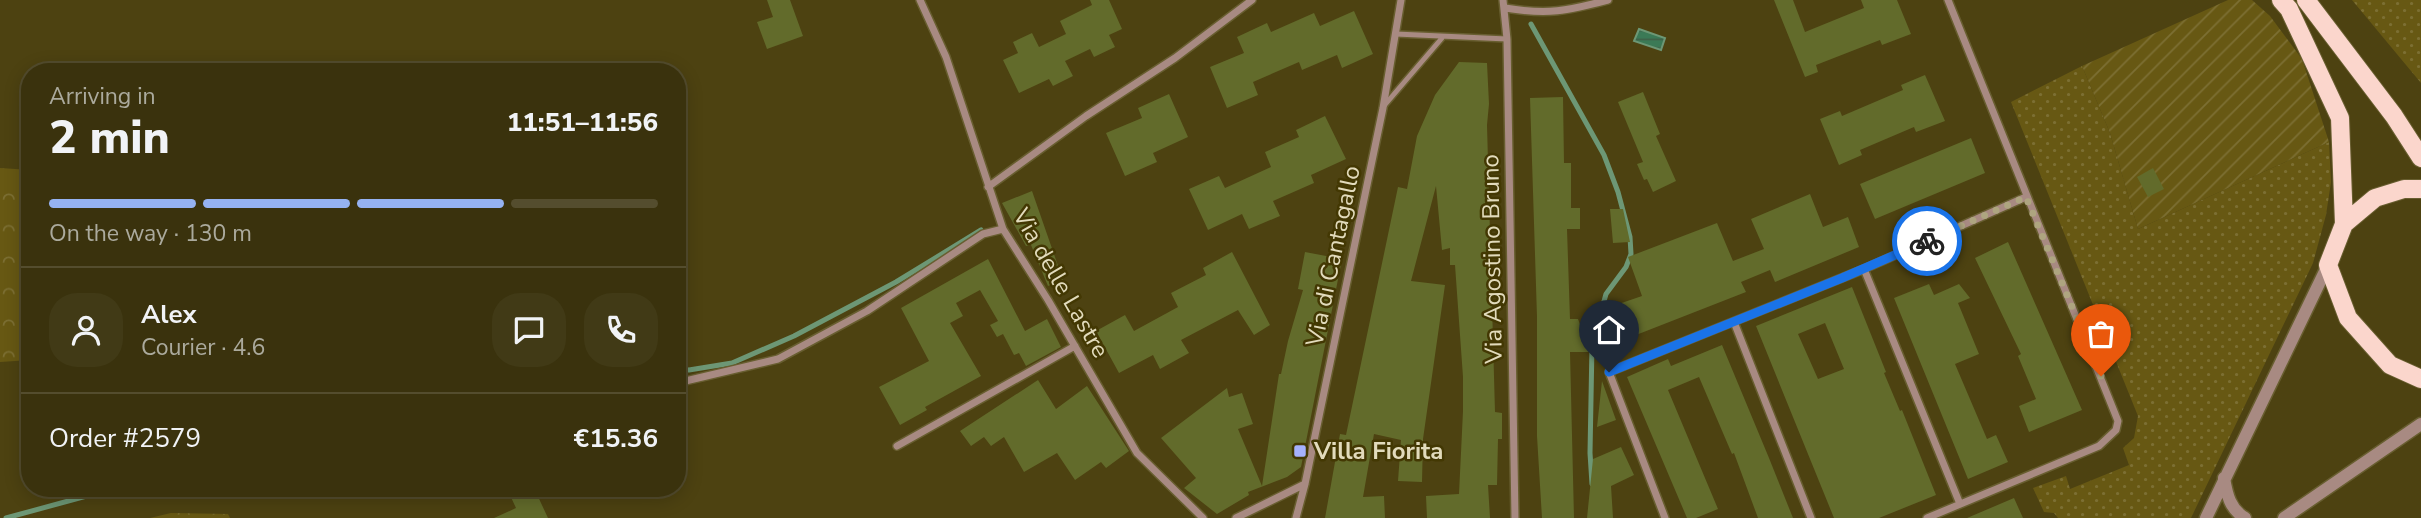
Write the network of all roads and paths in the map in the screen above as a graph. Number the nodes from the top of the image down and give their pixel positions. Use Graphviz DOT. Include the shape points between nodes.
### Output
graph roads {
  1 [pos="920,0"];
  2 [pos="1252,0"];
  3 [pos="1401,0"];
  4 [pos="1608,0"];
  5 [pos="1948,0"];
  6 [pos="2281,0"];
  7 [pos="2306,0"];
  8 [pos="1504,4"];
  9 [pos="1396,34"];
  10 [pos="1442,37"];
  11 [pos="1507,39"];
  12 [pos="1383,108"];
  13 [pos="2421,158"];
  14 [pos="988,187"];
  15 [pos="2421,189"];
  16 [pos="2026,197"];
  17 [pos="2344,224"];
  18 [pos="1003,229"];
  19 [pos="2328,265"];
  20 [pos="1864,269"];
  21 [pos="1734,322"];
  22 [pos="1075,346"];
  23 [pos="2421,379"];
  24 [pos="686,381"];
  25 [pos="2421,424"];
  26 [pos="897,446"];
  27 [pos="2224,478"];
  28 [pos="1305,484"];
  29 [pos="1961,504"];
  30 [pos="1203,518"];
  31 [pos="1236,518"];
  32 [pos="1296,518"];
  33 [pos="1515,518"];
  34 [pos="1665,518"];
  35 [pos="1811,518"];
  36 [pos="1927,518"];
  37 [pos="2206,518"];
  38 [pos="2245,518"];
  39 [pos="2284,518"];
  1 -- 14 [label="street, Via delle Lastre" via="946,57"];
  2 -- 14 [label="street"];
  3 -- 9 [label="street, Via di Cantagallo"];
  4 -- 8 [label="street" via="1564,12 1533,13"];
  5 -- 16 [label="street"];
  6 -- 17 [label="main road" via="2340,118"];
  7 -- 13 [label="main road"];
  8 -- 11 [label="street, Via Agostino Bruno"];
  9 -- 10 [label="lane"];
  9 -- 12 [label="street, Via di Cantagallo"];
  10 -- 11 [label="lane"];
  10 -- 12 [label="lane"];
  11 -- 33 [label="street, Via Agostino Bruno"];
  12 -- 28 [label="street, Via di Cantagallo"];
  14 -- 18 [label="street, Via delle Lastre"];
  15 -- 17 [label="main road" via="2404,188 2375,198"];
  16 -- 20 [label="street"];
  16 -- 29 [label="street" via="2118,421 2116,430 2099,446"];
  17 -- 19 [label="main road"];
  18 -- 22 [label="street, Via delle Lastre"];
  18 -- 24 [label="street" via="983,234 867,311 778,359"];
  19 -- 23 [label="main road" via="2348,318 2390,365"];
  19 -- 27 [label="street"];
  20 -- 21 [label="street"];
  20 -- 29 [label="street"];
  21 -- 34 [label="street" via="1609,372"];
  21 -- 35 [label="street"];
  22 -- 26 [label="street"];
  22 -- 30 [label="street, Via delle Lastre" via="1137,453"];
  25 -- 39 [label="street"];
  27 -- 37 [label="street"];
  27 -- 38 [label="street" via="2228,499"];
  28 -- 31 [label="street"];
  28 -- 32 [label="street, Via di Cantagallo"];
  29 -- 36 [label="street"];
}
